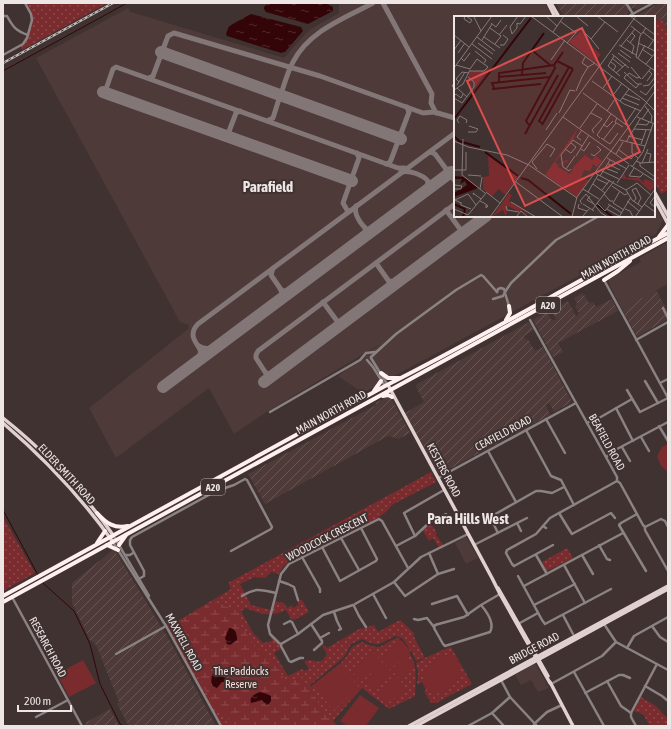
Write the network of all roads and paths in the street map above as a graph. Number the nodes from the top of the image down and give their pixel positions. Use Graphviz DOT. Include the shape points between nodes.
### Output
graph roads {
  1 [pos="25,3"];
  2 [pos="548,3"];
  3 [pos="551,3"];
  4 [pos="626,3"];
  5 [pos="653,3"];
  6 [pos="633,14"];
  7 [pos="3,16"];
  8 [pos="554,16"];
  9 [pos="558,16"];
  10 [pos="629,16"];
  11 [pos="28,35"];
  12 [pos="3,55"];
  13 [pos="655,193"];
  14 [pos="656,203"];
  15 [pos="668,216"];
  16 [pos="597,217"];
  17 [pos="668,224"];
  18 [pos="668,233"];
  19 [pos="668,238"];
  20 [pos="656,240"];
  21 [pos="636,256"];
  22 [pos="604,280"];
  23 [pos="490,283"];
  24 [pos="511,283"];
  25 [pos="501,288"];
  26 [pos="497,293"];
  27 [pos="505,293"];
  28 [pos="500,296"];
  29 [pos="509,305"];
  30 [pos="663,308"];
  31 [pos="520,313"];
  32 [pos="668,318"];
  33 [pos="530,320"];
  34 [pos="505,322"];
  35 [pos="668,322"];
  36 [pos="636,340"];
  37 [pos="377,351"];
  38 [pos="368,353"];
  39 [pos="364,357"];
  40 [pos="371,357"];
  41 [pos="367,360"];
  42 [pos="353,363"];
  43 [pos="381,373"];
  44 [pos="401,378"];
  45 [pos="668,379"];
  46 [pos="381,381"];
  47 [pos="645,381"];
  48 [pos="660,383"];
  49 [pos="400,385"];
  50 [pos="386,386"];
  51 [pos="627,390"];
  52 [pos="390,391"];
  53 [pos="371,394"];
  54 [pos="380,396"];
  55 [pos="393,396"];
  56 [pos="668,398"];
  57 [pos="632,399"];
  58 [pos="576,403"];
  59 [pos="658,403"];
  60 [pos="616,408"];
  61 [pos="270,412"];
  62 [pos="3,418"];
  63 [pos="546,419"];
  64 [pos="668,422"];
  65 [pos="587,423"];
  66 [pos="4,424"];
  67 [pos="13,426"];
  68 [pos="659,426"];
  69 [pos="526,430"];
  70 [pos="14,433"];
  71 [pos="641,437"];
  72 [pos="633,441"];
  73 [pos="668,441"];
  74 [pos="650,445"];
  75 [pos="622,447"];
  76 [pos="647,447"];
  77 [pos="488,451"];
  78 [pos="649,451"];
  79 [pos="565,453"];
  80 [pos="632,456"];
  81 [pos="606,457"];
  82 [pos="628,457"];
  83 [pos="630,462"];
  84 [pos="438,478"];
  85 [pos="617,481"];
  86 [pos="564,487"];
  87 [pos="444,490"];
  88 [pos="516,502"];
  89 [pos="574,505"];
  90 [pos="97,513"];
  91 [pos="559,513"];
  92 [pos="446,514"];
  93 [pos="637,514"];
  94 [pos="527,518"];
  95 [pos="615,518"];
  96 [pos="517,523"];
  97 [pos="132,525"];
  98 [pos="543,526"];
  99 [pos="645,527"];
  100 [pos="668,527"];
  101 [pos="361,528"];
  102 [pos="546,528"];
  103 [pos="105,531"];
  104 [pos="521,531"];
  105 [pos="498,533"];
  106 [pos="623,533"];
  107 [pos="126,534"];
  108 [pos="468,534"];
  109 [pos="111,536"];
  110 [pos="415,536"];
  111 [pos="341,538"];
  112 [pos="114,541"];
  113 [pos="96,544"];
  114 [pos="554,544"];
  115 [pos="107,545"];
  116 [pos="119,545"];
  117 [pos="474,545"];
  118 [pos="599,545"];
  119 [pos="396,546"];
  120 [pos="322,547"];
  121 [pos="118,550"];
  122 [pos="231,551"];
  123 [pos="133,553"];
  124 [pos="430,553"];
  125 [pos="126,555"];
  126 [pos="536,555"];
  127 [pos="582,555"];
  128 [pos="302,557"];
  129 [pos="610,560"];
  130 [pos="668,560"];
  131 [pos="663,562"];
  132 [pos="129,564"];
  133 [pos="564,565"];
  134 [pos="514,566"];
  135 [pos="408,568"];
  136 [pos="454,568"];
  137 [pos="359,570"];
  138 [pos="514,571"];
  139 [pos="646,571"];
  140 [pos="668,571"];
  141 [pos="438,574"];
  142 [pos="547,574"];
  143 [pos="592,574"];
  144 [pos="518,576"];
  145 [pos="139,579"];
  146 [pos="279,582"];
  147 [pos="394,582"];
  148 [pos="575,584"];
  149 [pos="524,586"];
  150 [pos="668,586"];
  151 [pos="18,588"];
  152 [pos="610,589"];
  153 [pos="668,589"];
  154 [pos="320,592"];
  155 [pos="276,594"];
  156 [pos="373,594"];
  157 [pos="501,594"];
  158 [pos="3,596"];
  159 [pos="242,596"];
  160 [pos="12,597"];
  161 [pos="298,600"];
  162 [pos="3,602"];
  163 [pos="585,602"];
  164 [pos="432,604"];
  165 [pos="354,605"];
  166 [pos="481,605"];
  167 [pos="534,605"];
  168 [pos="334,612"];
  169 [pos="538,613"];
  170 [pos="468,615"];
  171 [pos="563,615"];
  172 [pos="668,617"];
  173 [pos="386,618"];
  174 [pos="414,619"];
  175 [pos="604,622"];
  176 [pos="284,624"];
  177 [pos="311,624"];
  178 [pos="518,624"];
  179 [pos="166,626"];
  180 [pos="652,626"];
  181 [pos="366,627"];
  182 [pos="434,627"];
  183 [pos="339,630"];
  184 [pos="329,633"];
  185 [pos="298,634"];
  186 [pos="573,634"];
  187 [pos="320,638"];
  188 [pos="616,642"];
  189 [pos="668,642"];
  190 [pos="281,644"];
  191 [pos="627,648"];
  192 [pos="314,650"];
  193 [pos="535,652"];
  194 [pos="116,654"];
  195 [pos="542,654"];
  196 [pos="303,658"];
  197 [pos="537,658"];
  198 [pos="656,664"];
  199 [pos="668,670"];
  200 [pos="574,672"];
  201 [pos="630,678"];
  202 [pos="500,679"];
  203 [pos="607,681"];
  204 [pos="551,683"];
  205 [pos="645,686"];
  206 [pos="585,693"];
  207 [pos="510,697"];
  208 [pos="68,700"];
  209 [pos="668,701"];
  210 [pos="562,705"];
  211 [pos="439,712"];
  212 [pos="492,713"];
  213 [pos="631,713"];
  214 [pos="36,717"];
  215 [pos="536,725"];
  216 [pos="82,726"];
  217 [pos="221,726"];
  218 [pos="411,726"];
  219 [pos="416,726"];
  220 [pos="470,726"];
  221 [pos="504,726"];
  222 [pos="573,726"];
  223 [pos="604,726"];
  224 [pos="636,726"];
  1 -- 11 [label="street" via="32,18"];
  2 -- 8 [label="main road"];
  3 -- 9 [label="main road"];
  4 -- 6 [label="street"];
  5 -- 6 [label="street"];
  6 -- 10 [label="street"];
  7 -- 11 [label="street" via="7,16 15,30"];
  11 -- 12 [label="street" via="23,44"];
  13 -- 15 [label="main road"];
  14 -- 17 [label="main road"];
  16 -- 24 [label="street" via="556,240"];
  17 -- 20 [label="highway"];
  18 -- 20 [label="highway, MAIN NORTH ROAD / A20"];
  19 -- 21 [label="highway, MAIN NORTH ROAD / A20"];
  20 -- 31 [label="highway, MAIN NORTH ROAD / A20"];
  21 -- 22 [label="highway"];
  21 -- 49 [label="highway, MAIN NORTH ROAD / A20"];
  22 -- 36 [label="street"];
  23 -- 25 [label="street"];
  23 -- 26 [label="street"];
  23 -- 37 [label="street" via="481,275 477,277 396,334"];
  24 -- 25 [label="street"];
  24 -- 27 [label="street"];
  25 -- 26 [label="street"];
  25 -- 27 [label="street"];
  26 -- 28 [label="street"];
  26 -- 28 [label="street" via="493,299"];
  27 -- 28 [label="street"];
  27 -- 29 [label="street"];
  28 -- 29 [label="street"];
  29 -- 31 [label="highway" via="514,312"];
  29 -- 34 [label="highway" via="510,313"];
  30 -- 32 [label="street"];
  31 -- 34 [label="highway, MAIN NORTH ROAD / A20"];
  33 -- 58 [label="street, BEAFIELD ROAD"];
  34 -- 44 [label="highway, MAIN NORTH ROAD / A20"];
  35 -- 36 [label="street"];
  36 -- 48 [label="street"];
  37 -- 38 [label="street"];
  37 -- 40 [label="street"];
  38 -- 39 [label="street"];
  38 -- 40 [label="street, KESTERS ROAD"];
  39 -- 41 [label="street, KESTERS ROAD"];
  39 -- 42 [label="street"];
  40 -- 41 [label="street"];
  40 -- 43 [label="street, KESTERS ROAD"];
  41 -- 42 [label="street"];
  41 -- 46 [label="street, KESTERS ROAD"];
  42 -- 61 [label="street"];
  43 -- 44 [label="highway" via="388,378"];
  43 -- 50 [label="street, KESTERS ROAD"];
  44 -- 50 [label="highway, MAIN NORTH ROAD / A20"];
  45 -- 48 [label="street"];
  46 -- 50 [label="street, KESTERS ROAD"];
  46 -- 53 [label="highway"];
  47 -- 59 [label="street"];
  48 -- 56 [label="street"];
  49 -- 52 [label="highway, MAIN NORTH ROAD / A20"];
  49 -- 55 [label="highway"];
  50 -- 52 [label="main road, KESTERS ROAD"];
  50 -- 53 [label="highway, MAIN NORTH ROAD / A20"];
  51 -- 57 [label="street"];
  52 -- 54 [label="highway, MAIN NORTH ROAD / A20"];
  52 -- 55 [label="main road, KESTERS ROAD"];
  53 -- 97 [label="highway, MAIN NORTH ROAD / A20"];
  54 -- 55 [label="highway"];
  54 -- 107 [label="highway, MAIN NORTH ROAD / A20"];
  55 -- 84 [label="main road, KESTERS ROAD"];
  56 -- 59 [label="street"];
  57 -- 59 [label="street" via="640,412"];
  57 -- 60 [label="street"];
  58 -- 63 [label="street, CEAFIELD ROAD"];
  58 -- 65 [label="street, BEAFIELD ROAD"];
  60 -- 65 [label="street"];
  60 -- 72 [label="street"];
  62 -- 67 [label="main road, ELDER SMITH ROAD"];
  63 -- 69 [label="street, CEAFIELD ROAD"];
  63 -- 79 [label="street"];
  64 -- 68 [label="street"];
  65 -- 81 [label="street, BEAFIELD ROAD"];
  66 -- 67 [label="main road"];
  66 -- 70 [label="main road, ELDER SMITH ROAD"];
  67 -- 70 [label="main road"];
  67 -- 90 [label="main road, ELDER SMITH ROAD" via="55,464"];
  68 -- 71 [label="street"];
  68 -- 73 [label="street"];
  69 -- 77 [label="street, CEAFIELD ROAD"];
  69 -- 86 [label="street" via="551,476 561,480"];
  70 -- 103 [label="main road, ELDER SMITH ROAD" via="50,467"];
  71 -- 72 [label="street"];
  71 -- 76 [label="street"];
  72 -- 75 [label="street"];
  74 -- 76 [label="street"];
  75 -- 81 [label="street"];
  75 -- 82 [label="street"];
  76 -- 78 [label="street"];
  77 -- 84 [label="street, CEAFIELD ROAD"];
  77 -- 88 [label="street"];
  80 -- 82 [label="street"];
  81 -- 85 [label="street, BEAFIELD ROAD" via="618,478"];
  82 -- 83 [label="street"];
  84 -- 87 [label="main road, KESTERS ROAD"];
  85 -- 89 [label="street"];
  85 -- 93 [label="street, BEAFIELD ROAD"];
  86 -- 88 [label="street" via="552,493 536,491"];
  86 -- 89 [label="street"];
  87 -- 108 [label="main road, KESTERS ROAD"];
  87 -- 110 [label="street" via="404,513"];
  88 -- 105 [label="street" via="492,516"];
  89 -- 91 [label="street"];
  90 -- 97 [label="highway" via="114,526"];
  90 -- 109 [label="main road, ELDER SMITH ROAD"];
  91 -- 95 [label="street" via="572,534 610,513"];
  91 -- 98 [label="street"];
  92 -- 110 [label="street" via="430,522"];
  93 -- 99 [label="street, BEAFIELD ROAD"];
  93 -- 106 [label="street" via="619,524"];
  94 -- 96 [label="street"];
  96 -- 104 [label="street"];
  96 -- 105 [label="street"];
  97 -- 109 [label="highway, MAIN NORTH ROAD / A20"];
  98 -- 102 [label="street"];
  98 -- 134 [label="street" via="536,534 506,551"];
  99 -- 100 [label="street" via="661,519"];
  99 -- 131 [label="street, BEAFIELD ROAD"];
  101 -- 111 [label="street, WOODCOCK CRESCENT"];
  101 -- 119 [label="street, WOODCOCK CRESCENT" via="380,520"];
  101 -- 137 [label="street" via="377,559"];
  103 -- 109 [label="main road, ELDER SMITH ROAD"];
  103 -- 113 [label="highway"];
  105 -- 117 [label="street"];
  106 -- 118 [label="street"];
  106 -- 139 [label="street"];
  107 -- 112 [label="highway, MAIN NORTH ROAD / A20"];
  107 -- 116 [label="highway"];
  108 -- 117 [label="main road, KESTERS ROAD"];
  108 -- 124 [label="street"];
  109 -- 112 [label="main road, ELDER SMITH ROAD"];
  109 -- 113 [label="highway, MAIN NORTH ROAD / A20"];
  110 -- 119 [label="street"];
  111 -- 120 [label="street, WOODCOCK CRESCENT"];
  111 -- 137 [label="street"];
  112 -- 115 [label="highway, MAIN NORTH ROAD / A20"];
  112 -- 116 [label="street, MAXWELL ROAD"];
  112 -- 121 [label="street, MAXWELL ROAD"];
  113 -- 151 [label="highway, MAIN NORTH ROAD / A20"];
  114 -- 126 [label="street"];
  115 -- 121 [label="highway"];
  115 -- 160 [label="highway, MAIN NORTH ROAD / A20"];
  116 -- 125 [label="street, MAXWELL ROAD"];
  117 -- 157 [label="main road, KESTERS ROAD"];
  118 -- 127 [label="street"];
  118 -- 129 [label="street"];
  119 -- 135 [label="street, WOODCOCK CRESCENT"];
  120 -- 128 [label="street, WOODCOCK CRESCENT"];
  120 -- 137 [label="street" via="340,581"];
  121 -- 132 [label="street, MAXWELL ROAD"];
  122 -- 123 [label="street" via="271,529 272,526 245,479 216,491 132,537 130,545"];
  123 -- 125 [label="street"];
  123 -- 145 [label="street" via="144,571 144,576"];
  124 -- 135 [label="street"];
  124 -- 141 [label="street"];
  125 -- 132 [label="street, MAXWELL ROAD"];
  126 -- 134 [label="street"];
  126 -- 142 [label="street"];
  127 -- 133 [label="street"];
  127 -- 143 [label="street"];
  128 -- 146 [label="street, WOODCOCK CRESCENT" via="284,569"];
  128 -- 154 [label="street"];
  130 -- 131 [label="street"];
  131 -- 140 [label="street, BEAFIELD ROAD"];
  132 -- 145 [label="street, MAXWELL ROAD"];
  133 -- 142 [label="street"];
  133 -- 148 [label="street"];
  134 -- 138 [label="street"];
  135 -- 147 [label="street"];
  136 -- 141 [label="street"];
  141 -- 147 [label="street" via="405,596"];
  142 -- 149 [label="street"];
  144 -- 149 [label="street"];
  145 -- 179 [label="street, MAXWELL ROAD"];
  146 -- 155 [label="street, WOODCOCK CRESCENT"];
  146 -- 161 [label="street" via="294,587"];
  147 -- 156 [label="street"];
  148 -- 163 [label="street"];
  148 -- 167 [label="street"];
  149 -- 167 [label="street"];
  150 -- 175 [label="main road, BRIDGE ROAD"];
  151 -- 158 [label="highway, MAIN NORTH ROAD / A20"];
  151 -- 160 [label="highway"];
  152 -- 163 [label="street"];
  153 -- 175 [label="main road, BRIDGE ROAD"];
  155 -- 159 [label="street" via="254,589"];
  155 -- 190 [label="street, WOODCOCK CRESCENT" via="268,628 270,634"];
  156 -- 165 [label="street"];
  156 -- 173 [label="street"];
  157 -- 166 [label="street"];
  157 -- 178 [label="main road, KESTERS ROAD"];
  158 -- 160 [label="highway"];
  160 -- 162 [label="highway, MAIN NORTH ROAD / A20"];
  160 -- 208 [label="street, RESEARCH ROAD"];
  163 -- 171 [label="street"];
  164 -- 170 [label="street" via="458,596"];
  165 -- 168 [label="street"];
  165 -- 181 [label="street"];
  166 -- 170 [label="street"];
  166 -- 182 [label="street" via="492,624 492,629 488,633 445,646"];
  167 -- 169 [label="street"];
  168 -- 177 [label="street" via="323,615"];
  168 -- 183 [label="street" via="341,629"];
  169 -- 171 [label="street" via="545,625"];
  169 -- 178 [label="street"];
  170 -- 182 [label="street"];
  171 -- 186 [label="street"];
  172 -- 180 [label="street"];
  174 -- 182 [label="street" via="427,618"];
  175 -- 188 [label="street"];
  175 -- 195 [label="main road, BRIDGE ROAD"];
  175 -- 197 [label="main road, BRIDGE ROAD"];
  176 -- 185 [label="street" via="292,622"];
  177 -- 185 [label="street"];
  177 -- 187 [label="street"];
  178 -- 193 [label="main road, KESTERS ROAD"];
  178 -- 197 [label="main road, KESTERS ROAD"];
  179 -- 194 [label="street"];
  179 -- 217 [label="street, MAXWELL ROAD"];
  180 -- 189 [label="street" via="660,637"];
  180 -- 191 [label="street" via="634,636"];
  184 -- 187 [label="street"];
  185 -- 190 [label="street"];
  187 -- 192 [label="street" via="322,643"];
  188 -- 191 [label="street"];
  188 -- 200 [label="street" via="602,656"];
  190 -- 196 [label="street" via="289,661"];
  191 -- 198 [label="street"];
  193 -- 195 [label="main road"];
  193 -- 197 [label="main road, KESTERS ROAD"];
  195 -- 197 [label="main road, BRIDGE ROAD"];
  197 -- 202 [label="main road, BRIDGE ROAD"];
  197 -- 204 [label="main road, KESTERS ROAD"];
  198 -- 199 [label="street"];
  198 -- 205 [label="street"];
  200 -- 204 [label="street"];
  200 -- 206 [label="street"];
  201 -- 203 [label="street" via="621,674"];
  202 -- 207 [label="street"];
  202 -- 211 [label="main road, BRIDGE ROAD"];
  203 -- 206 [label="street"];
  203 -- 213 [label="street" via="621,706"];
  204 -- 210 [label="main road, KESTERS ROAD"];
  205 -- 209 [label="street"];
  205 -- 213 [label="street"];
  206 -- 223 [label="street"];
  207 -- 212 [label="street"];
  207 -- 215 [label="street"];
  208 -- 214 [label="street"];
  208 -- 216 [label="street, RESEARCH ROAD"];
  210 -- 215 [label="street" via="545,714"];
  210 -- 222 [label="main road, KESTERS ROAD"];
  211 -- 218 [label="main road, BRIDGE ROAD"];
  211 -- 219 [label="main road, BRIDGE ROAD"];
  212 -- 220 [label="street"];
  212 -- 221 [label="street"];
  213 -- 224 [label="street"];
}
